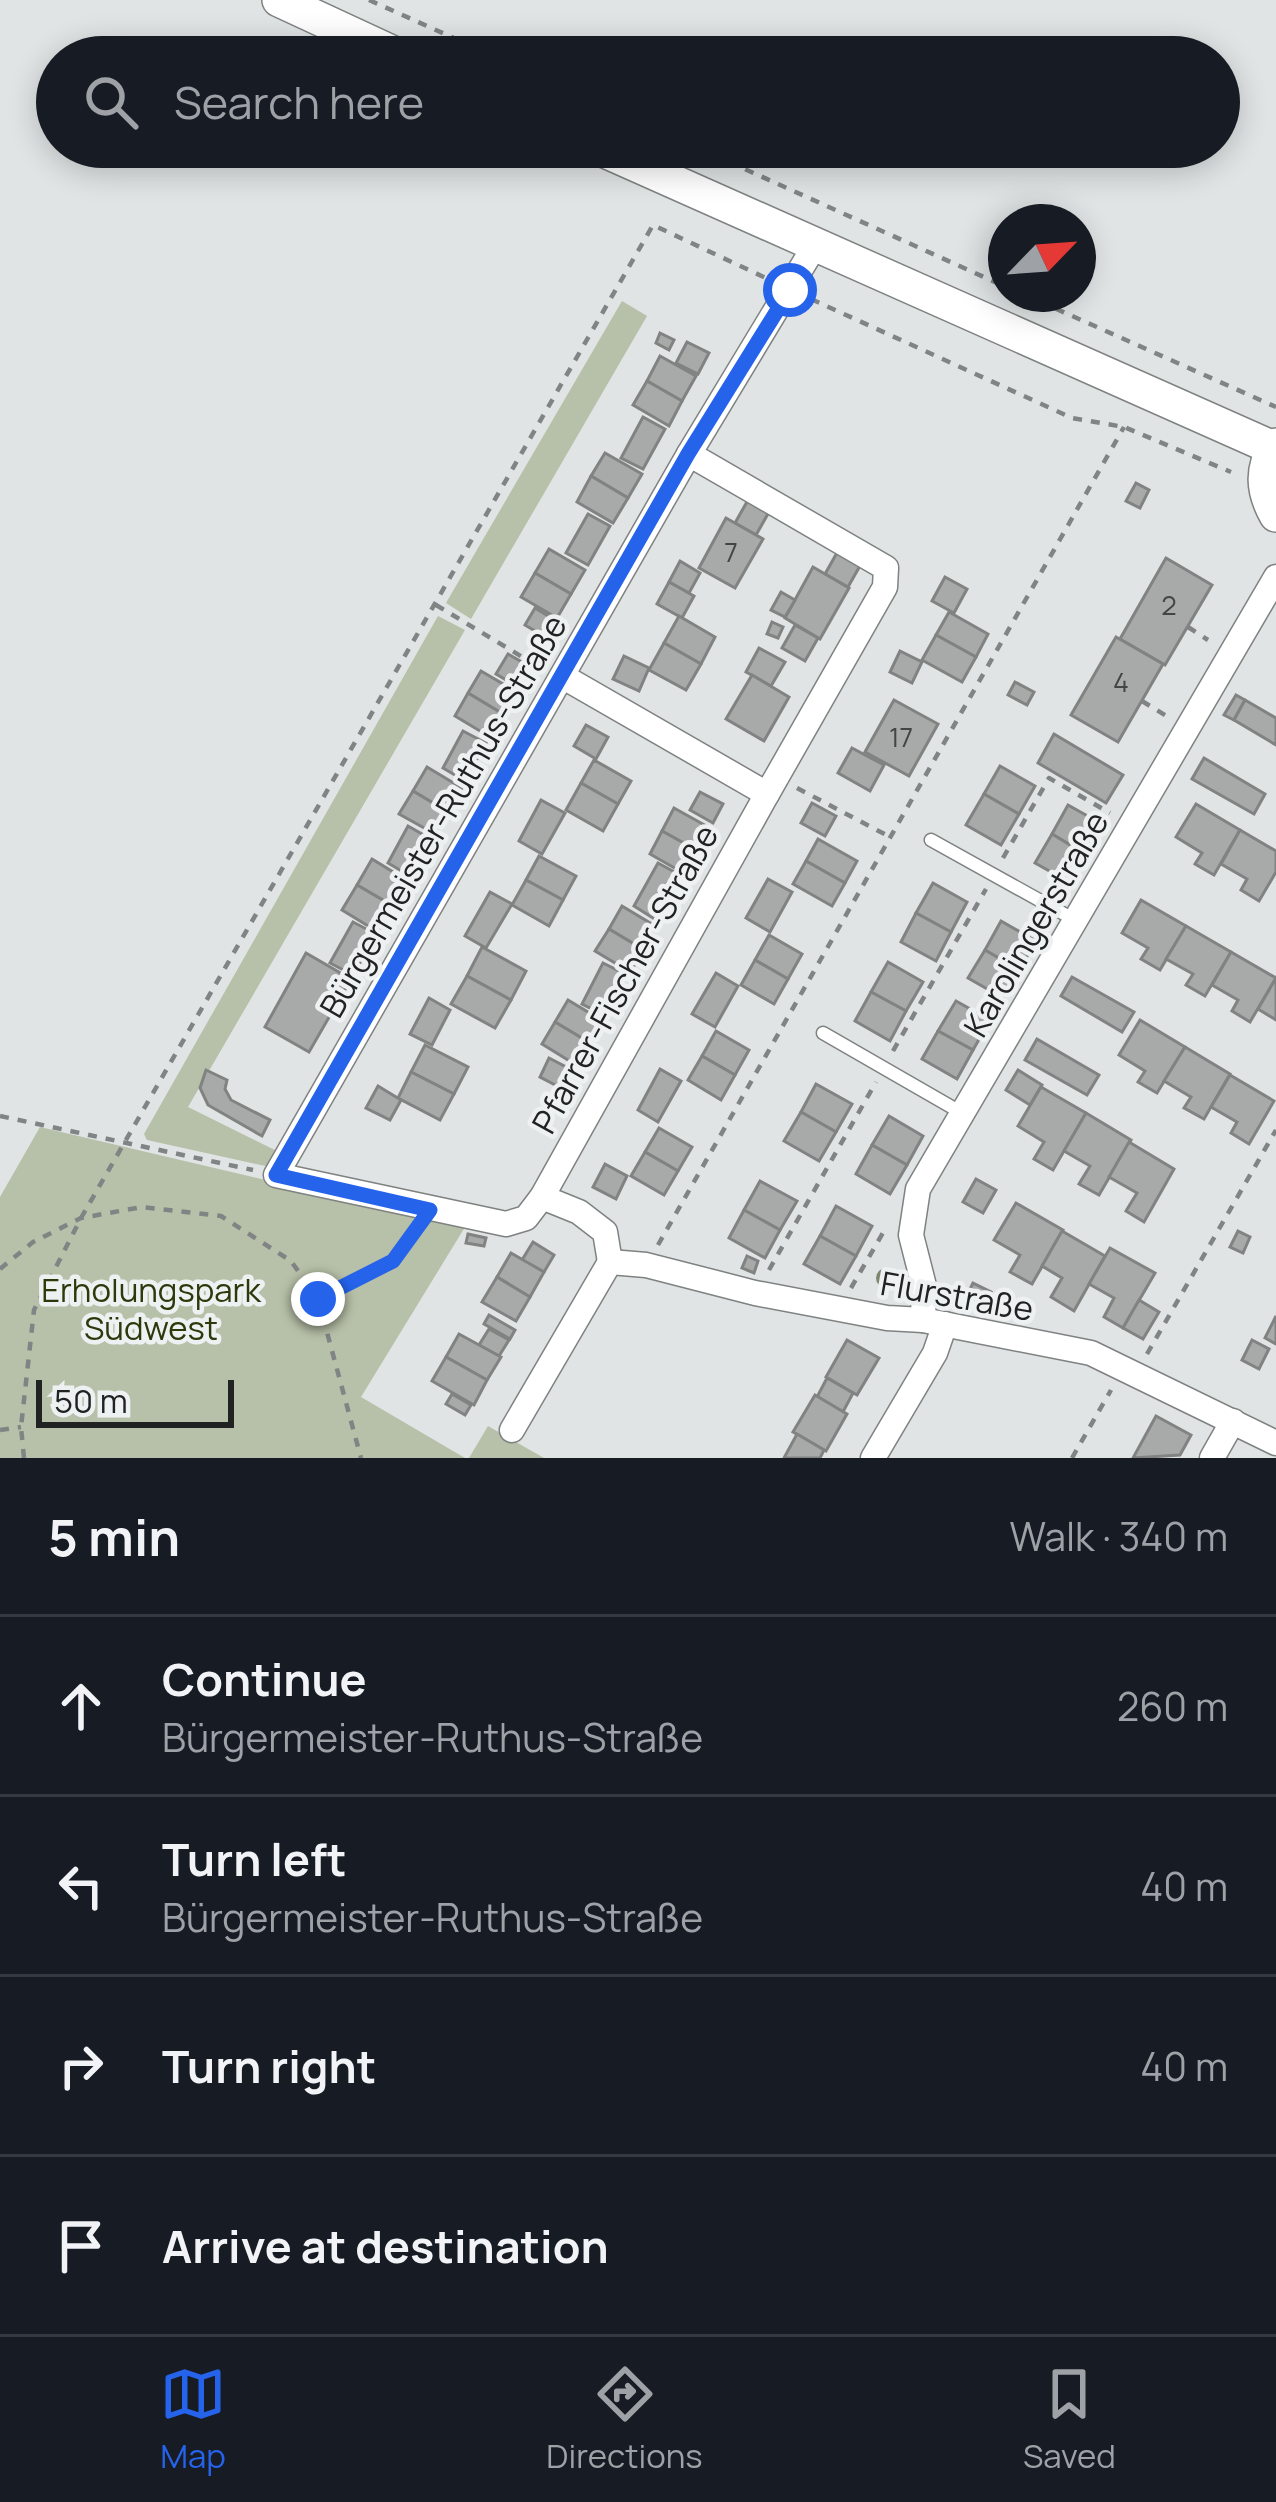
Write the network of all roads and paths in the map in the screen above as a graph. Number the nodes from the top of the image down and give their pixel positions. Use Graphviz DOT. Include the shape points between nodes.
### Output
graph roads {
  1 [pos="279,0"];
  2 [pos="369,0"];
  3 [pos="357,36"];
  4 [pos="449,36"];
  5 [pos="642,168"];
  6 [pos="743,168"];
  7 [pos="814,247"];
  8 [pos="988,278"];
  9 [pos="790,290"];
  10 [pos="1063,312"];
  11 [pos="1276,407"];
  12 [pos="1124,427"];
  13 [pos="1274,447"];
  14 [pos="688,454"];
  15 [pos="1231,472"];
  16 [pos="1276,515"];
  17 [pos="1274,582"];
  18 [pos="436,604"];
  19 [pos="561,678"];
  20 [pos="771,786"];
  21 [pos="1131,824"];
  22 [pos="892,838"];
  23 [pos="931,840"];
  24 [pos="994,873"];
  25 [pos="1076,920"];
  26 [pos="823,1034"];
  27 [pos="884,1068"];
  28 [pos="962,1113"];
  29 [pos="0,1116"];
  30 [pos="1276,1130"];
  31 [pos="128,1142"];
  32 [pos="276,1175"];
  33 [pos="542,1197"];
  34 [pos="430,1210"];
  35 [pos="81,1218"];
  36 [pos="610,1262"];
  37 [pos="646,1265"];
  38 [pos="0,1269"];
  39 [pos="755,1293"];
  40 [pos="318,1299"];
  41 [pos="934,1322"];
  42 [pos="1130,1370"];
  43 [pos="1233,1421"];
  44 [pos="21,1427"];
  45 [pos="0,1430"];
  46 [pos="512,1430"];
  47 [pos="1276,1443"];
  48 [pos="24,1458"];
  49 [pos="361,1458"];
  50 [pos="873,1458"];
  51 [pos="1072,1458"];
  52 [pos="1212,1458"];
  1 -- 3 [label="street"];
  2 -- 4 [label="path"];
  5 -- 7 [label="street"];
  6 -- 8 [label="path"];
  7 -- 9 [label="street, Bürgermeister-Ruthus-Straße"];
  7 -- 13 [label="street"];
  9 -- 12 [label="path" via="1072,418"];
  9 -- 14 [label="street, Bürgermeister-Ruthus-Straße"];
  9 -- 18 [label="path" via="653,225"];
  10 -- 11 [label="path"];
  12 -- 15 [label="path"];
  12 -- 22 [label="path"];
  13 -- 16 [label="street" via="1264,482"];
  14 -- 19 [label="street, Bürgermeister-Ruthus-Straße"];
  14 -- 20 [label="street, Pfarrer-Fischer-Straße" via="886,568 885,587"];
  17 -- 21 [label="street, Karolingerstraße"];
  18 -- 19 [label="path"];
  18 -- 31 [label="path"];
  19 -- 20 [label="street"];
  19 -- 32 [label="street, Bürgermeister-Ruthus-Straße"];
  20 -- 22 [label="path"];
  20 -- 33 [label="street, Pfarrer-Fischer-Straße"];
  21 -- 24 [label="path" via="1049,778"];
  21 -- 25 [label="street, Karolingerstraße"];
  22 -- 37 [label="path"];
  23 -- 24 [label="lane"];
  24 -- 25 [label="lane"];
  24 -- 27 [label="path"];
  25 -- 28 [label="street, Karolingerstraße"];
  26 -- 27 [label="lane"];
  27 -- 28 [label="lane"];
  27 -- 39 [label="path"];
  28 -- 41 [label="street, Karolingerstraße" via="918,1189 911,1235"];
  29 -- 31 [label="path"];
  30 -- 42 [label="path"];
  31 -- 32 [label="path"];
  31 -- 35 [label="path"];
  32 -- 34 [label="street"];
  33 -- 34 [label="street" via="526,1218 506,1224"];
  33 -- 36 [label="street" via="605,1232"];
  34 -- 40 [label="path" via="393,1261"];
  35 -- 38 [label="path"];
  35 -- 40 [label="path" via="142,1207 221,1216 291,1261"];
  35 -- 44 [label="path" via="34,1310"];
  36 -- 37 [label="street, Flurstraße"];
  36 -- 46 [label="street"];
  37 -- 39 [label="street, Flurstraße"];
  39 -- 41 [label="street, Flurstraße"];
  40 -- 49 [label="path"];
  41 -- 42 [label="street, Flurstraße" via="1091,1353"];
  41 -- 50 [label="street" via="935,1353"];
  42 -- 43 [label="street, Flurstraße"];
  42 -- 51 [label="path"];
  43 -- 47 [label="street, Flurstraße"];
  43 -- 52 [label="street"];
  44 -- 45 [label="path"];
  44 -- 48 [label="path"];
}
